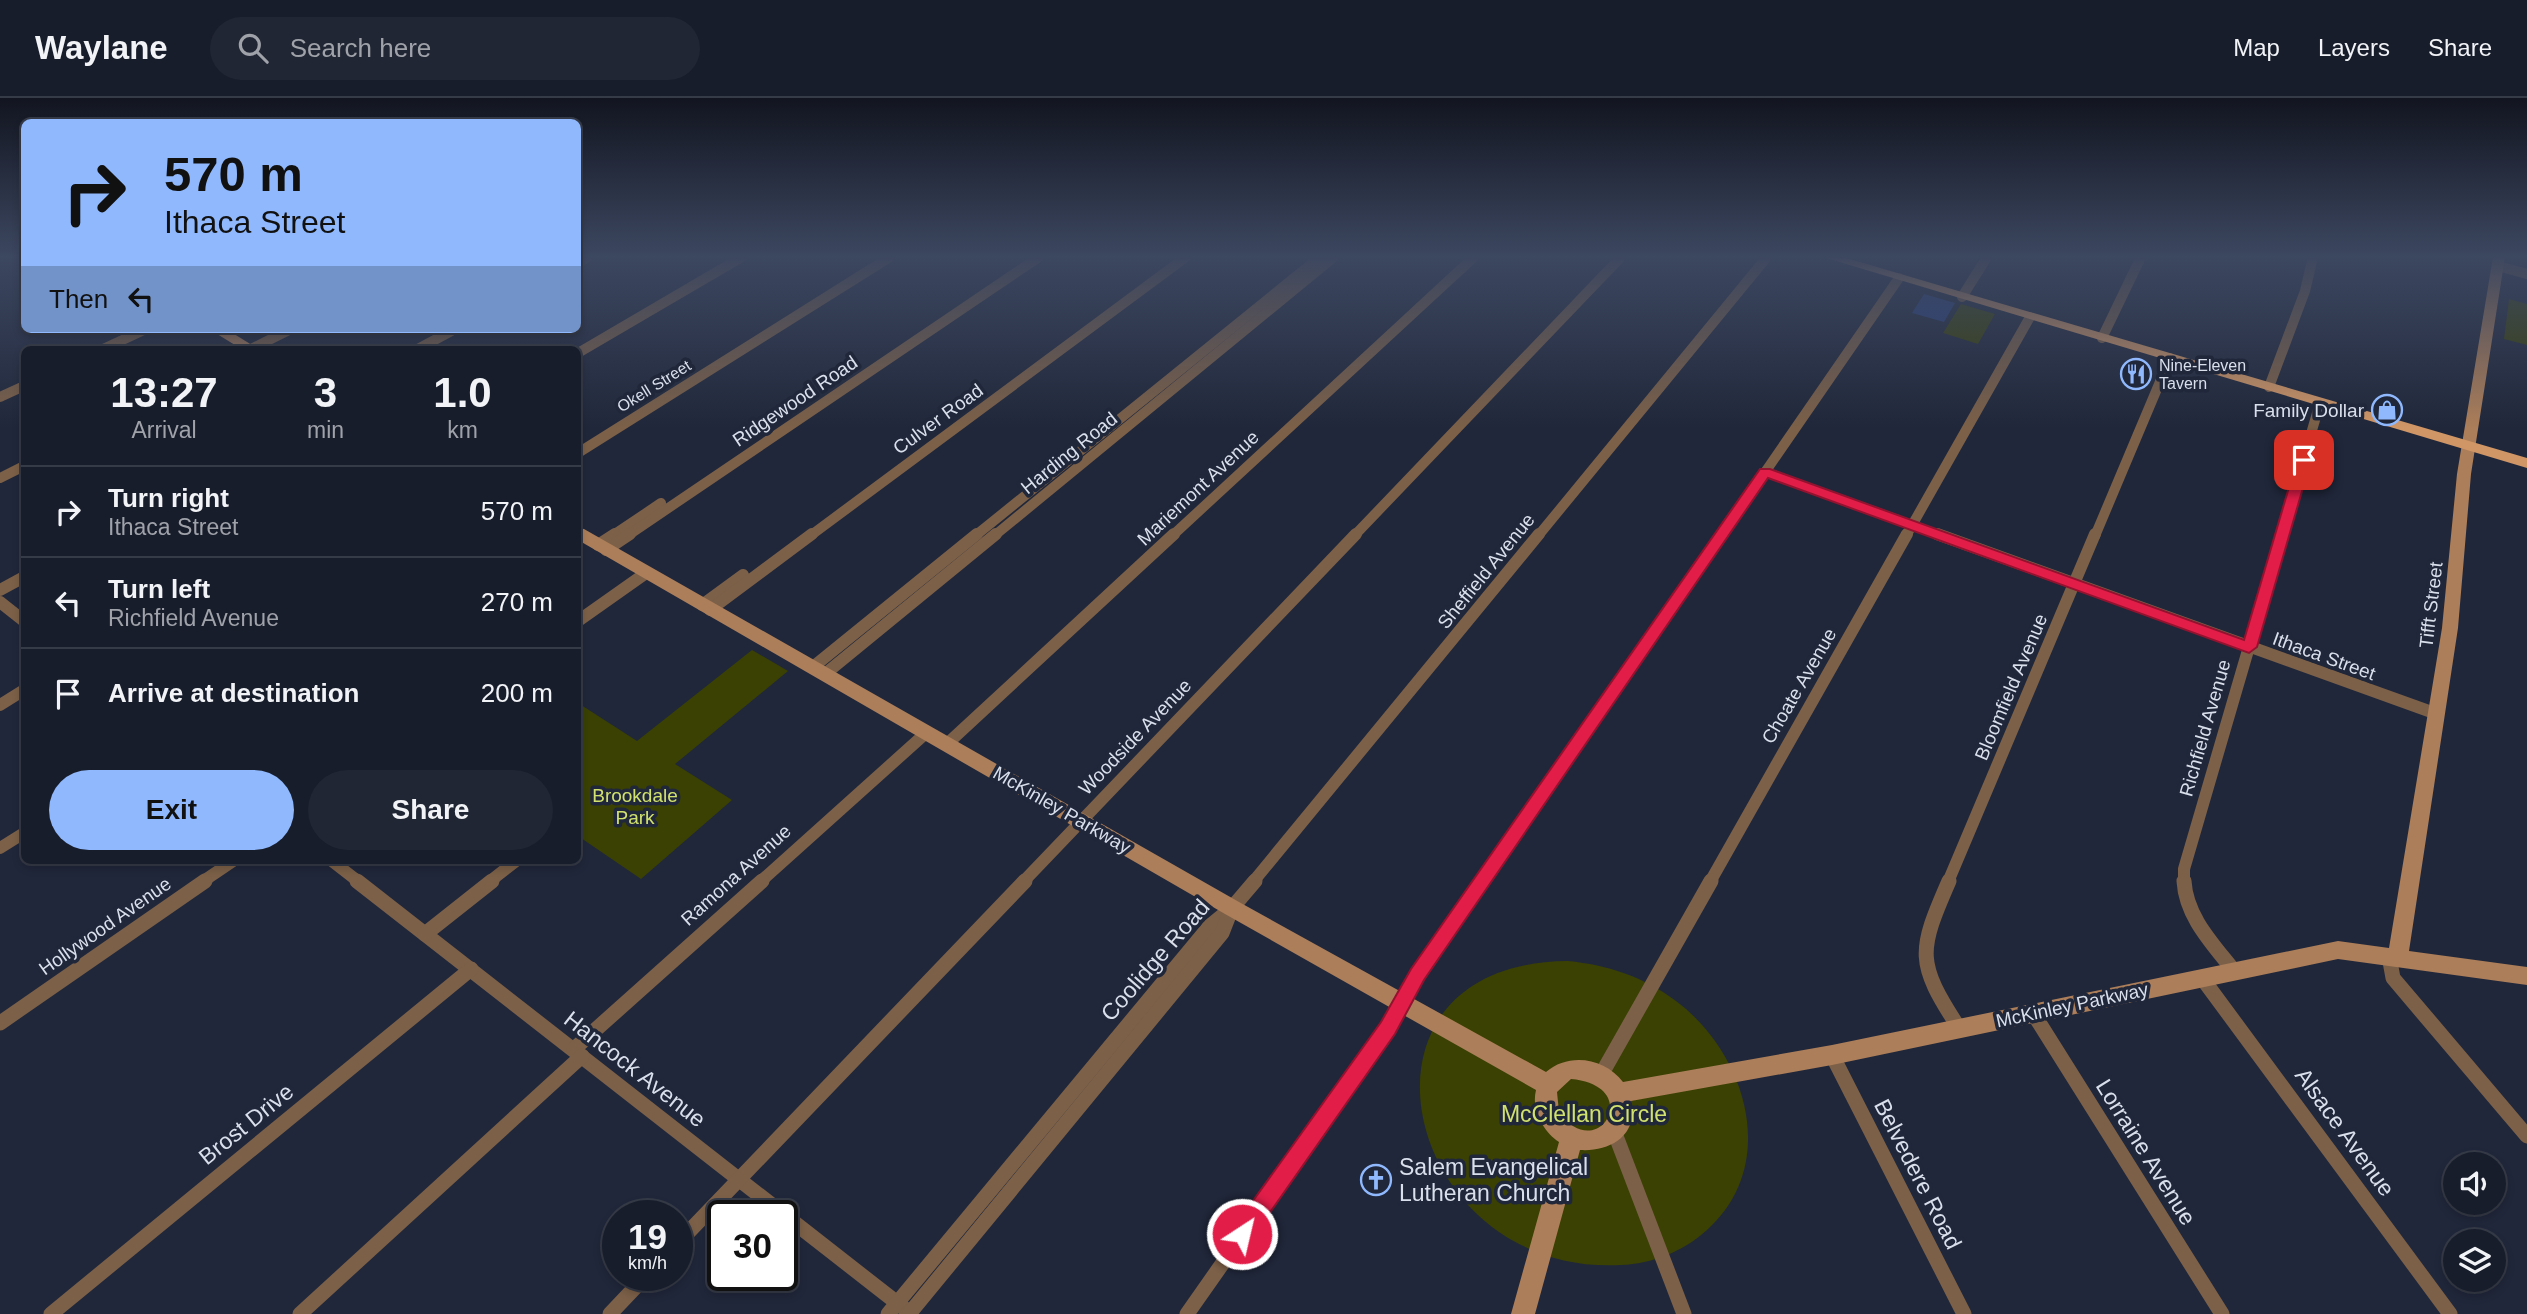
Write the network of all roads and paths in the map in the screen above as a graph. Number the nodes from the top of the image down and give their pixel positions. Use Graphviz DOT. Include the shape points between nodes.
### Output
graph roads {
  1 [pos="645,314"];
  2 [pos="800,314"];
  3 [pos="950,314"];
  4 [pos="1098,314"];
  5 [pos="1108,314"];
  6 [pos="1258,314"];
  7 [pos="1413,314"];
  8 [pos="1567,314"];
  9 [pos="1720,314"];
  10 [pos="1874,314"];
  11 [pos="2020,314"];
  12 [pos="2114,314"];
  13 [pos="2296,314"];
  14 [pos="2490,314"];
  15 [pos="2031,317"];
  16 [pos="137,333"];
  17 [pos="223,333"];
  18 [pos="283,333"];
  19 [pos="447,333"];
  20 [pos="2102,338"];
  21 [pos="110,346"];
  22 [pos="247,346"];
  23 [pos="258,346"];
  24 [pos="422,346"];
  25 [pos="581,351"];
  26 [pos="2170,358"];
  27 [pos="21,387"];
  28 [pos="2269,387"];
  29 [pos="0,397"];
  30 [pos="2320,403"];
  31 [pos="2469,446"];
  32 [pos="581,451"];
  33 [pos="2527,463"];
  34 [pos="21,468"];
  35 [pos="1765,472"];
  36 [pos="0,478"];
  37 [pos="1913,526"];
  38 [pos="581,535"];
  39 [pos="602,547"];
  40 [pos="646,573"];
  41 [pos="21,579"];
  42 [pos="2076,584"];
  43 [pos="0,590"];
  44 [pos="0,602"];
  45 [pos="706,607"];
  46 [pos="21,619"];
  47 [pos="581,619"];
  48 [pos="2249,647"];
  49 [pos="819,671"];
  50 [pos="21,692"];
  51 [pos="0,705"];
  52 [pos="2438,714"];
  53 [pos="926,733"];
  54 [pos="947,744"];
  55 [pos="1083,822"];
  56 [pos="21,835"];
  57 [pos="0,848"];
  58 [pos="229,864"];
  59 [pos="336,864"];
  60 [pos="512,864"];
  61 [pos="1232,908"];
  62 [pos="425,934"];
  63 [pos="2394,956"];
  64 [pos="471,969"];
  65 [pos="2234,971"];
  66 [pos="2527,976"];
  67 [pos="2203,978"];
  68 [pos="1402,1002"];
  69 [pos="2033,1013"];
  70 [pos="0,1023"];
  71 [pos="1959,1028"];
  72 [pos="578,1053"];
  73 [pos="1832,1055"];
  74 [pos="1601,1075"];
  75 [pos="1548,1085"];
  76 [pos="1618,1093"];
  77 [pos="1614,1131"];
  78 [pos="1572,1136"];
  79 [pos="2527,1136"];
  80 [pos="740,1179"];
  81 [pos="693,1227"];
  82 [pos="632,1291"];
  83 [pos="901,1311"];
  84 [pos="51,1314"];
  85 [pos="300,1314"];
  86 [pos="610,1314"];
  87 [pos="1187,1314"];
  88 [pos="1523,1314"];
  89 [pos="1684,1314"];
  90 [pos="1964,1314"];
  91 [pos="2222,1314"];
  92 [pos="2450,1314"];
  1 -- 25 [label="street"];
  2 -- 32 [label="street, Okell Street"];
  3 -- 39 [label="street, Ridgewood Road"];
  4 -- 45 [label="street, Culver Road"];
  5 -- 45 [label="street, Culver Road"];
  6 -- 49 [label="street, Harding Road"];
  7 -- 54 [label="street, Mariemont Avenue"];
  8 -- 55 [label="street, Woodside Avenue"];
  9 -- 61 [label="street, Sheffield Avenue"];
  10 -- 35 [label="street"];
  11 -- 15 [label="main road"];
  12 -- 20 [label="street"];
  13 -- 28 [label="street"];
  14 -- 31 [label="street, Tifft Street"];
  15 -- 20 [label="main road"];
  15 -- 37 [label="street, Choate Avenue"];
  16 -- 21 [label="street"];
  17 -- 22 [label="street"];
  18 -- 23 [label="street"];
  19 -- 24 [label="street"];
  20 -- 26 [label="main road"];
  26 -- 28 [label="main road"];
  26 -- 42 [label="street, Bloomfield Avenue"];
  27 -- 29 [label="street"];
  28 -- 30 [label="main road"];
  30 -- 31 [label="main road"];
  30 -- 48 [label="street, Richfield Avenue"];
  31 -- 33 [label="main road"];
  31 -- 52 [label="street, Tifft Street"];
  34 -- 36 [label="street"];
  35 -- 37 [label="street, Ithaca Street"];
  35 -- 68 [label="street"];
  37 -- 42 [label="street, Ithaca Street"];
  37 -- 74 [label="street, Choate Avenue"];
  38 -- 39 [label="street, McKinley Parkway"];
  39 -- 40 [label="street, McKinley Parkway"];
  40 -- 45 [label="street, McKinley Parkway"];
  40 -- 47 [label="street"];
  41 -- 43 [label="street"];
  42 -- 48 [label="street, Ithaca Street"];
  42 -- 71 [label="street, Bloomfield Avenue" via="1925,940 1924,962 1930,981"];
  44 -- 46 [label="street"];
  45 -- 49 [label="street, McKinley Parkway"];
  48 -- 52 [label="street, Ithaca Street"];
  48 -- 65 [label="street, Richfield Avenue" via="2182,888 2188,908"];
  49 -- 53 [label="street, McKinley Parkway"];
  50 -- 51 [label="street"];
  52 -- 63 [label="street, Tifft Street"];
  53 -- 54 [label="street, McKinley Parkway"];
  53 -- 72 [label="street, Ramona Avenue"];
  54 -- 55 [label="street, McKinley Parkway"];
  55 -- 61 [label="street, McKinley Parkway"];
  55 -- 80 [label="street, Woodside Avenue"];
  56 -- 57 [label="street"];
  58 -- 70 [label="street, Hollywood Avenue"];
  59 -- 62 [label="street, Hancock Avenue"];
  60 -- 62 [label="street"];
  61 -- 68 [label="street, McKinley Parkway"];
  61 -- 83 [label="street, Coolidge Road" via="1222,933 1074,1101"];
  62 -- 64 [label="street, Hancock Avenue"];
  63 -- 65 [label="street, McKinley Parkway" via="2338,950"];
  63 -- 66 [label="street, McKinley Parkway"];
  63 -- 79 [label="street" via="2393,978"];
  64 -- 72 [label="street, Hancock Avenue"];
  64 -- 84 [label="street, Brost Drive"];
  65 -- 67 [label="street, McKinley Parkway"];
  67 -- 69 [label="street, McKinley Parkway"];
  67 -- 92 [label="street, Alsace Avenue"];
  68 -- 75 [label="street, McKinley Parkway"];
  68 -- 87 [label="street"];
  69 -- 71 [label="street, McKinley Parkway"];
  69 -- 91 [label="street, Lorraine Avenue"];
  71 -- 73 [label="street, McKinley Parkway"];
  72 -- 80 [label="street, Hancock Avenue"];
  72 -- 85 [label="street, Ramona Avenue"];
  73 -- 76 [label="street, McKinley Parkway"];
  73 -- 90 [label="street, Belvedere Road"];
  74 -- 75 [label="street" via="1571,1069"];
  74 -- 76 [label="street"];
  75 -- 78 [label="street" via="1549,1115 1559,1129"];
  76 -- 77 [label="street" via="1622,1111"];
  77 -- 78 [label="street" via="1592,1140"];
  77 -- 89 [label="street"];
  78 -- 88 [label="street"];
  80 -- 81 [label="street, Woodside Avenue"];
  80 -- 83 [label="street, Hancock Avenue"];
  82 -- 86 [label="street"];
}
